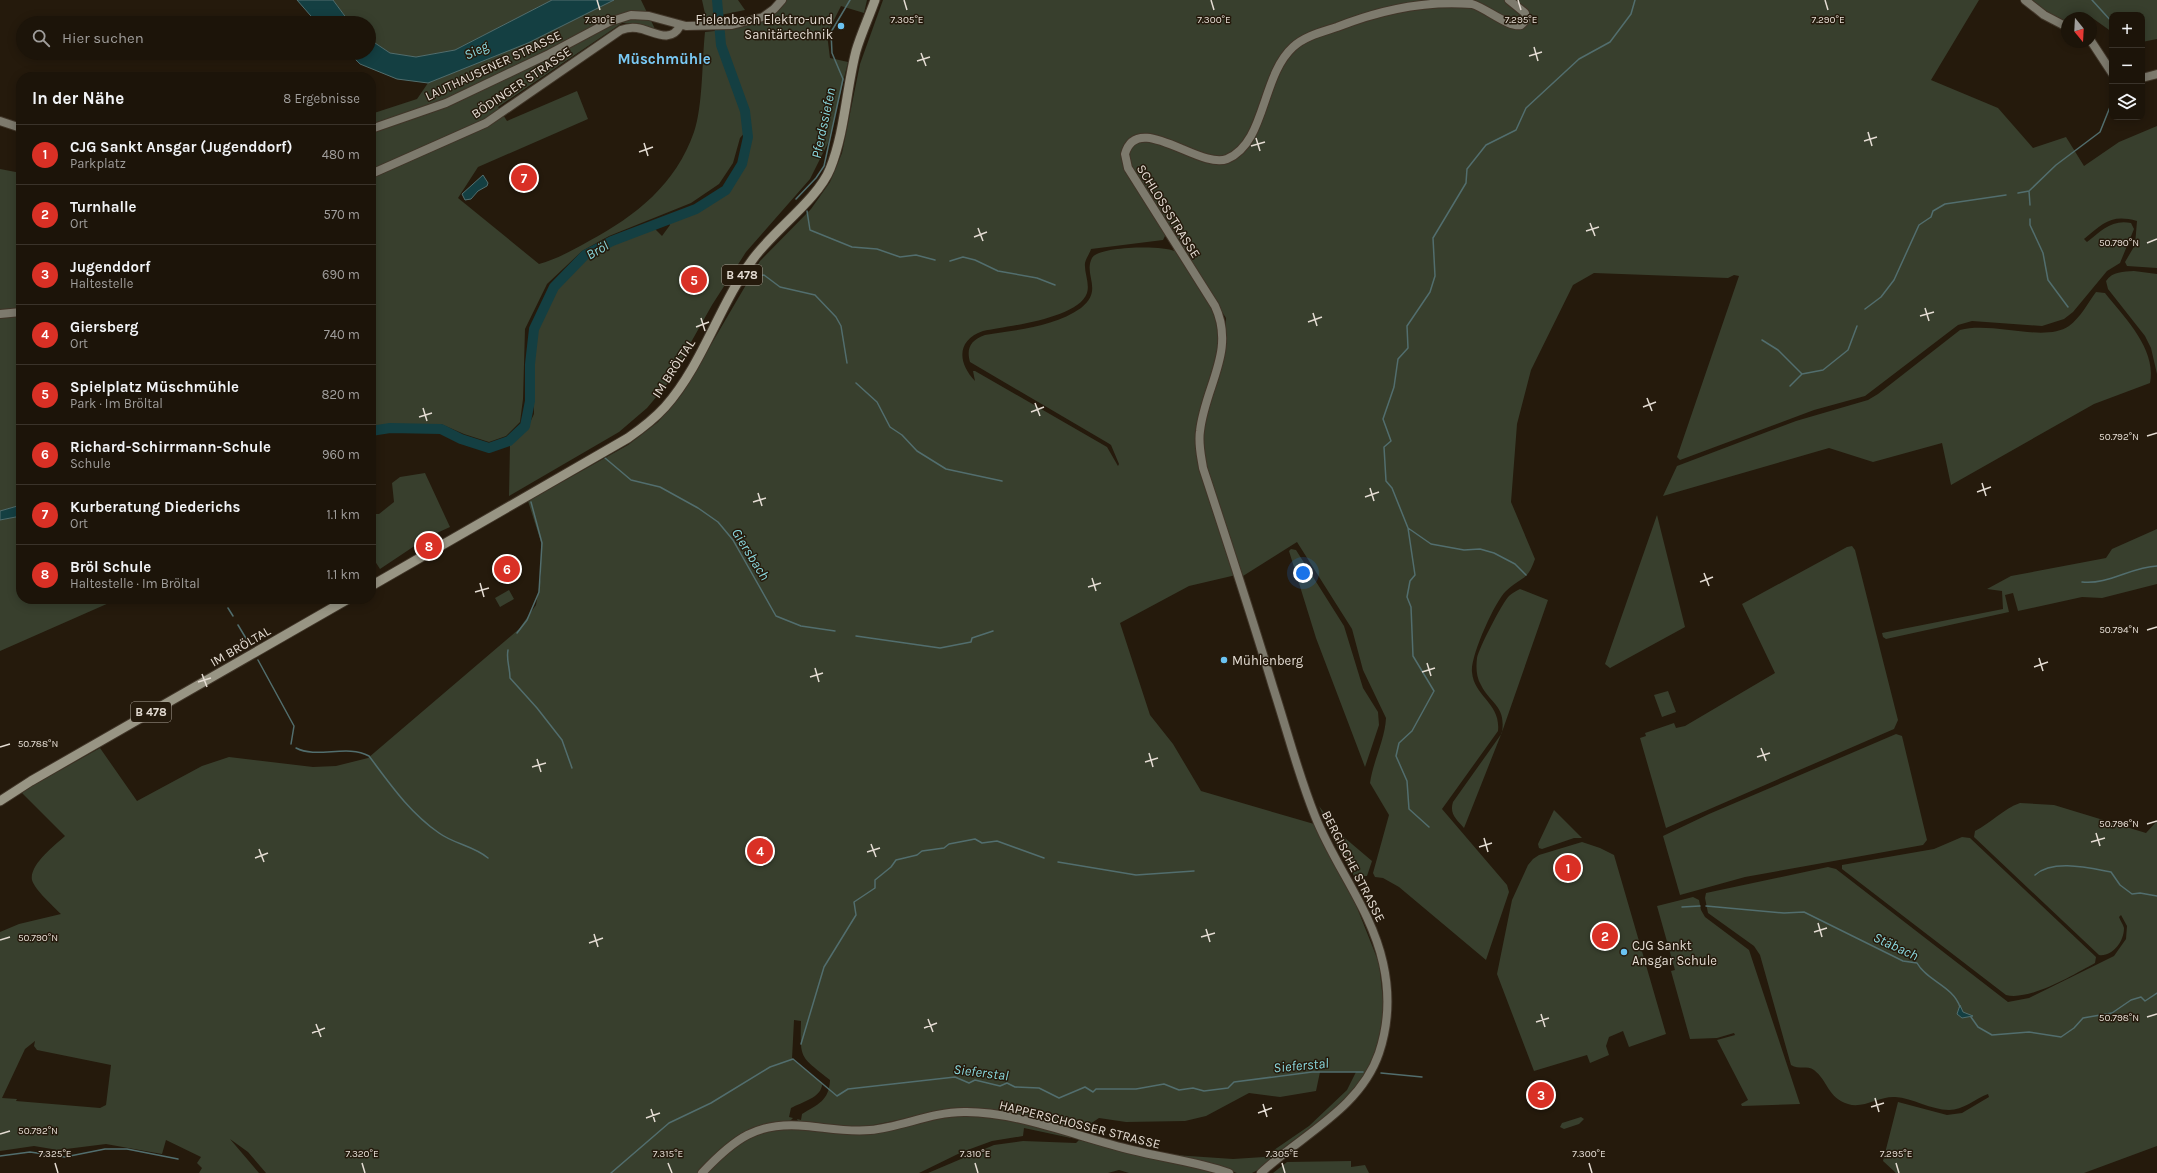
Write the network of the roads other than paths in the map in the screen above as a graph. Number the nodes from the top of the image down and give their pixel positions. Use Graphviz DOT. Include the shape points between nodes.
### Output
graph roads {
  1 [pos="782,0"];
  2 [pos="876,0"];
  3 [pos="1509,0"];
  4 [pos="2025,0"];
  5 [pos="2061,24"];
  6 [pos="680,26"];
  7 [pos="2095,48"];
  8 [pos="2109,69"];
  9 [pos="2157,74"];
  10 [pos="2145,77"];
  11 [pos="0,121"];
  12 [pos="16,126"];
  13 [pos="376,127"];
  14 [pos="376,172"];
  15 [pos="16,312"];
  16 [pos="0,314"];
  17 [pos="1238,575"];
  18 [pos="376,583"];
  19 [pos="339,604"];
  20 [pos="0,801"];
  21 [pos="702,1173"];
  22 [pos="1229,1173"];
  23 [pos="1260,1173"];
  1 -- 6 [label="main road, LAUTHAUSENER STRASSE" via="763,17 732,25"];
  2 -- 18 [label="main road, IM BRÖLTAL / B 478" via="856,51 830,170 819,187 754,258 737,283 689,372 665,406 652,420 628,438"];
  3 -- 17 [label="main road, SCHLOSSSTRASSE" via="1525,13 1526,20 1521,25 1512,25 1469,3 1418,1 1384,8 1301,41 1276,69 1258,121 1249,138 1236,154 1225,160 1209,159 1146,137 1136,139 1127,147 1124,157 1127,166 1221,319 1222,347 1203,415 1199,447 1203,468"];
  4 -- 5 [label="main road" via="2044,15"];
  6 -- 13 [label="main road, LAUTHAUSENER STRASSE" via="649,16 631,15 609,22 446,103"];
  6 -- 14 [label="main road, BÖDINGER STRASSE" via="672,35 666,36 636,28 621,30 486,123"];
  7 -- 8 [label="main road"];
  9 -- 10 [label="main road"];
  11 -- 12 [label="main road"];
  15 -- 16 [label="main road"];
  17 -- 23 [label="main road, BERGISCHE STRASSE" via="1314,816 1367,916 1383,963 1388,999 1386,1025 1378,1055 1365,1080 1339,1111 1283,1152"];
  19 -- 20 [label="main road, IM BRÖLTAL / B 478" via="37,777"];
  21 -- 22 [label="main road, HAPPERSCHOSSER STRASSE" via="740,1137 763,1128 793,1125 846,1131 871,1130 932,1115 966,1112 1006,1116"];
}
